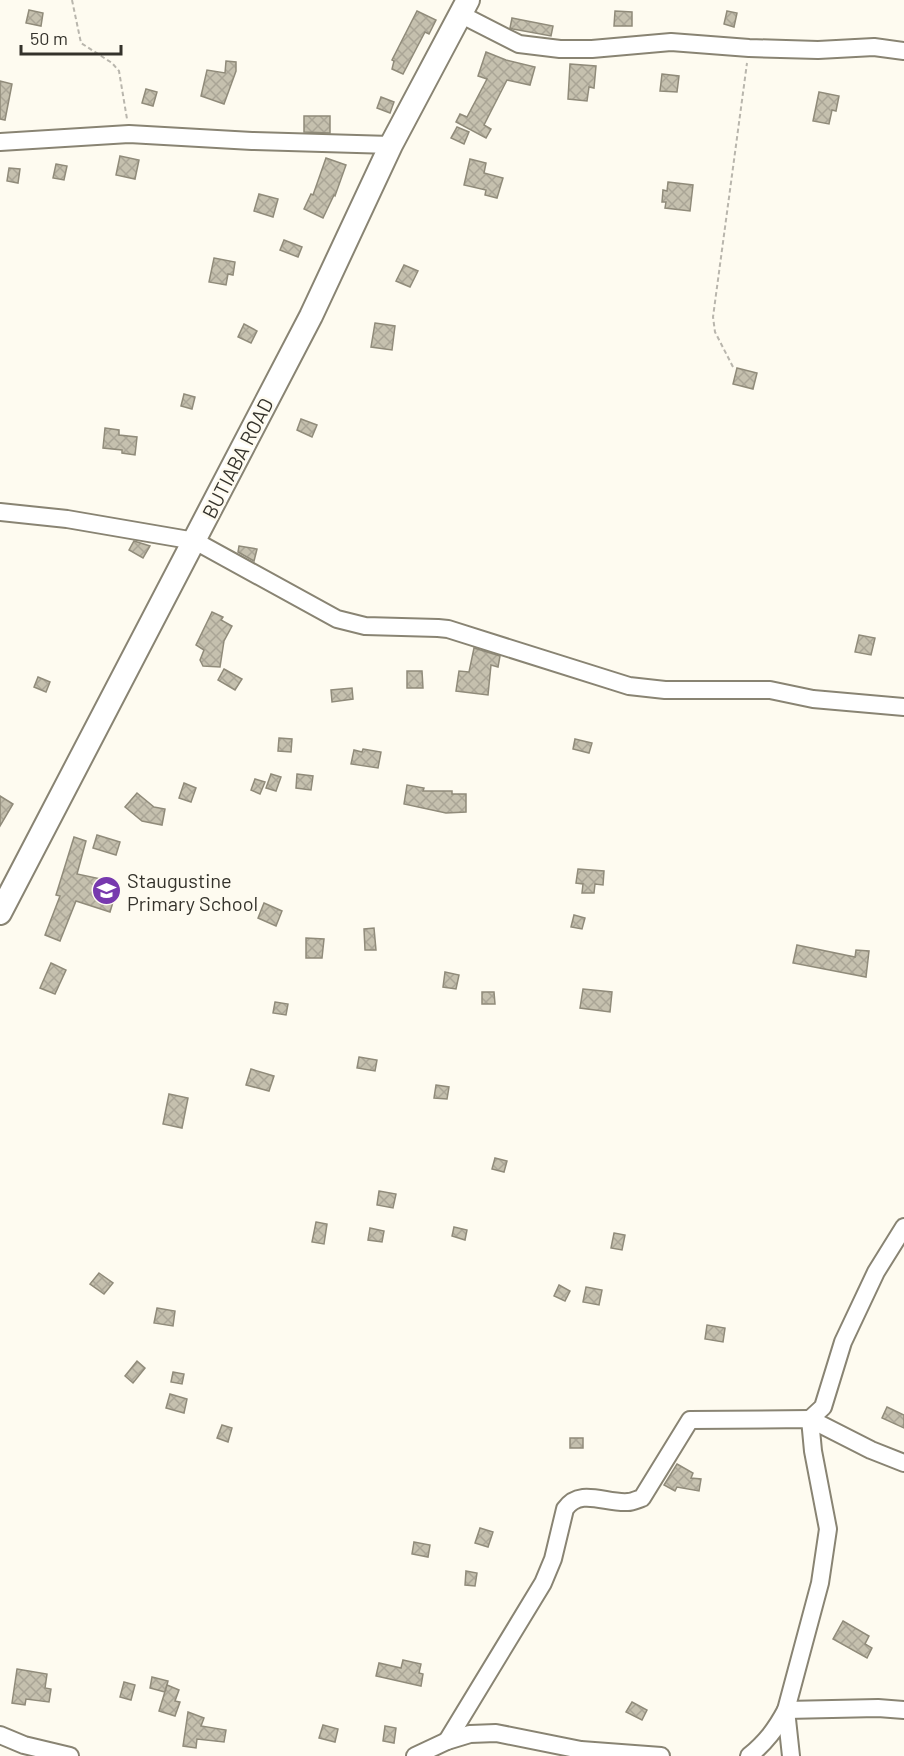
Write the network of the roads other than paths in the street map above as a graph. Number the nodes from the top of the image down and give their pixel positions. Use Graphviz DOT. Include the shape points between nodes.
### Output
graph roads {
  1 [pos="464,7"];
  2 [pos="904,51"];
  3 [pos="0,142"];
  4 [pos="392,145"];
  5 [pos="0,512"];
  6 [pos="195,541"];
  7 [pos="904,707"];
  8 [pos="0,913"];
  9 [pos="904,1227"];
  10 [pos="810,1419"];
  11 [pos="904,1463"];
  12 [pos="786,1710"];
  13 [pos="904,1710"];
  14 [pos="0,1735"];
  15 [pos="447,1741"];
  16 [pos="69,1756"];
  17 [pos="415,1756"];
  18 [pos="661,1756"];
  19 [pos="749,1756"];
  20 [pos="791,1756"];
  1 -- 2 [label="street" via="519,44 560,49 671,42"];
  1 -- 4 [label="main road, BUTIABA ROAD"];
  3 -- 4 [label="street" via="129,134"];
  4 -- 6 [label="main road, BUTIABA ROAD" via="311,316"];
  5 -- 6 [label="street"];
  6 -- 7 [label="street" via="353,624 448,629 629,686 770,690 813,699"];
  6 -- 8 [label="main road, BUTIABA ROAD"];
  9 -- 10 [label="street" via="876,1272 843,1342 823,1407"];
  10 -- 11 [label="street"];
  10 -- 12 [label="street" via="828,1528 820,1583"];
  10 -- 15 [label="street" via="690,1420 642,1498 629,1503 578,1497 569,1503 543,1583"];
  12 -- 13 [label="street"];
  12 -- 19 [label="street" via="777,1728"];
  12 -- 20 [label="street"];
  14 -- 16 [label="street"];
  15 -- 17 [label="street"];
  15 -- 18 [label="street" via="470,1734 496,1733 581,1750"];
}
